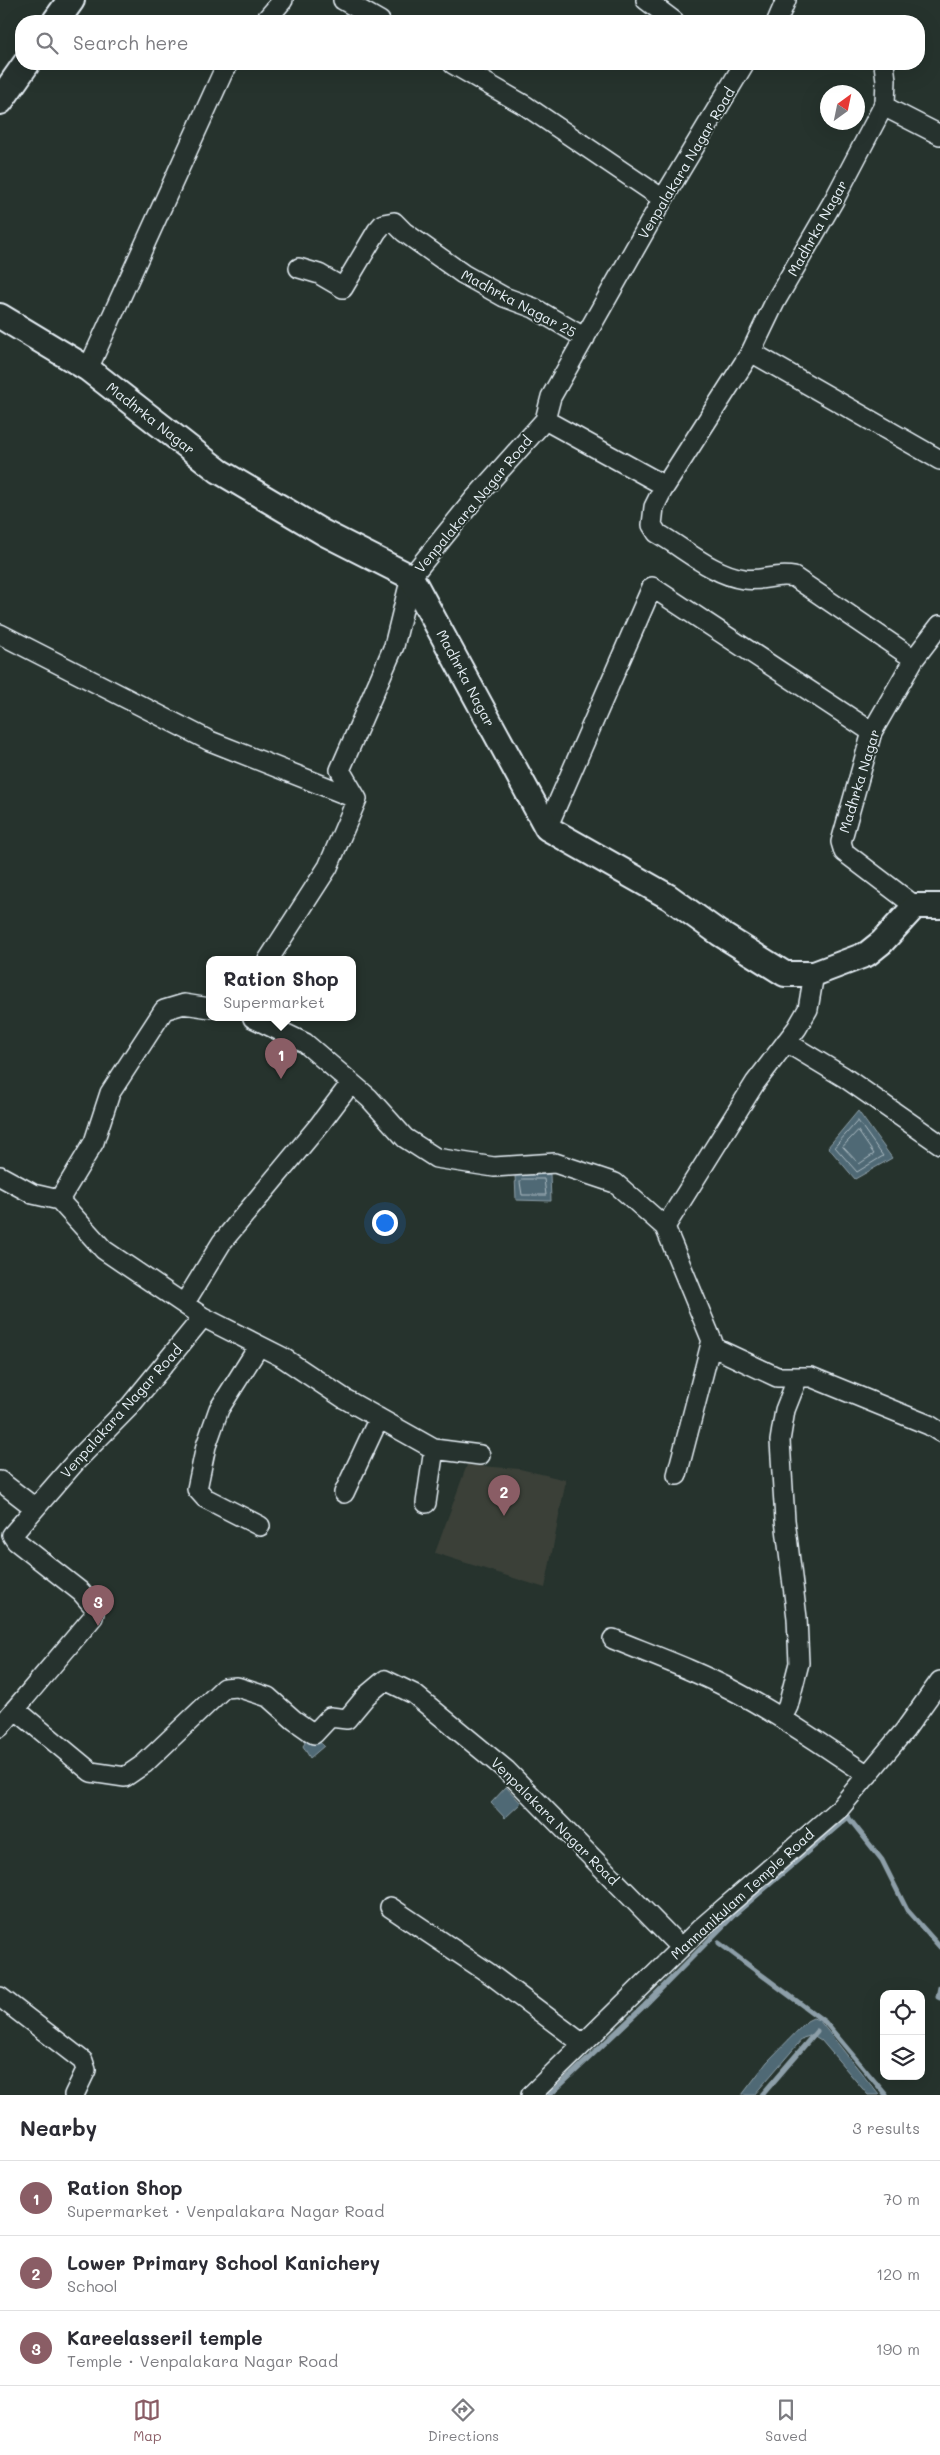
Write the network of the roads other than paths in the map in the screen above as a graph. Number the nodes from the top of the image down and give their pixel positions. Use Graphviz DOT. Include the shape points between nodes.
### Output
graph roads {
  1 [pos="72,0"];
  2 [pos="283,0"];
  3 [pos="343,0"];
  4 [pos="646,0"];
  5 [pos="786,0"];
  6 [pos="61,15"];
  7 [pos="270,15"];
  8 [pos="369,15"];
  9 [pos="666,15"];
  10 [pos="781,15"];
  11 [pos="21,70"];
  12 [pos="224,70"];
  13 [pos="463,70"];
  14 [pos="736,70"];
  15 [pos="885,70"];
  16 [pos="2,95"];
  17 [pos="884,103"];
  18 [pos="940,135"];
  19 [pos="663,199"];
  20 [pos="299,268"];
  21 [pos="0,316"];
  22 [pos="584,338"];
  23 [pos="751,352"];
  24 [pos="88,369"];
  25 [pos="545,420"];
  26 [pos="940,460"];
  27 [pos="665,486"];
  28 [pos="411,577"];
  29 [pos="940,625"];
  30 [pos="0,634"];
  31 [pos="914,659"];
  32 [pos="872,732"];
  33 [pos="357,799"];
  34 [pos="547,828"];
  35 [pos="915,906"];
  36 [pos="940,906"];
  37 [pos="271,956"];
  38 [pos="814,974"];
  39 [pos="206,1007"];
  40 [pos="260,1021"];
  41 [pos="786,1042"];
  42 [pos="350,1083"];
  43 [pos="940,1144"];
  44 [pos="0,1176"];
  45 [pos="59,1200"];
  46 [pos="665,1227"];
  47 [pos="184,1304"];
  48 [pos="203,1317"];
  49 [pos="712,1340"];
  50 [pos="259,1346"];
  51 [pos="798,1377"];
  52 [pos="380,1418"];
  53 [pos="940,1432"];
  54 [pos="434,1449"];
  55 [pos="480,1455"];
  56 [pos="677,1475"];
  57 [pos="0,1481"];
  58 [pos="344,1493"];
  59 [pos="426,1503"];
  60 [pos="35,1508"];
  61 [pos="260,1526"];
  62 [pos="613,1640"];
  63 [pos="940,1681"];
  64 [pos="15,1709"];
  65 [pos="782,1718"];
  66 [pos="0,1727"];
  67 [pos="868,1775"];
  68 [pos="390,1907"];
  69 [pos="682,1948"];
  70 [pos="0,1996"];
  71 [pos="582,2044"];
  72 [pos="74,2095"];
  73 [pos="531,2095"];
  1 -- 6 [label="main road"];
  2 -- 7 [label="street"];
  3 -- 8 [label="street"];
  4 -- 9 [label="street"];
  5 -- 10 [label="street"];
  11 -- 16 [label="main road"];
  12 -- 24 [label="street"];
  13 -- 19 [label="street" via="526,106"];
  14 -- 19 [label="street, Venpalakara Nagar Road"];
  15 -- 17 [label="street, Madhrka Nagar"];
  17 -- 18 [label="street" via="897,114"];
  17 -- 23 [label="street, Madhrka Nagar"];
  19 -- 22 [label="street, Venpalakara Nagar Road"];
  20 -- 22 [label="street, Madhrka Nagar 25" via="319,274 342,288 377,231 383,224 394,222 463,274 504,297 534,308"];
  21 -- 24 [label="street, Madhrka Nagar"];
  22 -- 25 [label="street, Venpalakara Nagar Road" via="551,397"];
  23 -- 26 [label="street"];
  23 -- 27 [label="street, Madhrka Nagar"];
  24 -- 28 [label="street, Madhrka Nagar" via="219,472 324,533"];
  25 -- 27 [label="street"];
  25 -- 28 [label="street, Venpalakara Nagar Road" via="475,498"];
  27 -- 31 [label="street, Madhrka Nagar" via="652,516 652,525 657,533 717,570 733,576 756,580 777,575 794,577"];
  28 -- 33 [label="street, Venpalakara Nagar Road" via="394,646 340,770"];
  28 -- 34 [label="street, Madhrka Nagar"];
  29 -- 31 [label="street, Madhrka Nagar"];
  30 -- 33 [label="street" via="210,741"];
  31 -- 32 [label="street, Madhrka Nagar"];
  32 -- 34 [label="street" via="652,587"];
  32 -- 35 [label="street, Madhrka Nagar" via="841,842 844,852"];
  33 -- 37 [label="street" via="328,867"];
  34 -- 38 [label="street" via="669,897 785,974"];
  35 -- 36 [label="street"];
  35 -- 38 [label="street" via="867,954"];
  38 -- 41 [label="street" via="808,1009"];
  39 -- 45 [label="street" via="184,1004 164,1010 110,1093 94,1142"];
  40 -- 42 [label="street" via="305,1042"];
  41 -- 43 [label="street" via="844,1077"];
  41 -- 46 [label="street" via="755,1083"];
  42 -- 46 [label="street" via="369,1098 404,1138 436,1158 494,1167 554,1163 615,1183"];
  42 -- 47 [label="street" via="222,1242"];
  44 -- 45 [label="street" via="33,1194"];
  45 -- 47 [label="street" via="104,1250"];
  46 -- 49 [label="street"];
  47 -- 48 [label="street"];
  48 -- 50 [label="street"];
  48 -- 60 [label="street, Venpalakara Nagar Road" via="130,1406"];
  49 -- 51 [label="street" via="715,1348 778,1378"];
  49 -- 56 [label="street"];
  50 -- 52 [label="street"];
  50 -- 61 [label="street" via="219,1409 206,1446 198,1489 205,1498"];
  51 -- 53 [label="street" via="811,1377"];
  51 -- 65 [label="street" via="785,1410 780,1441 799,1663"];
  52 -- 54 [label="street"];
  52 -- 58 [label="street"];
  54 -- 55 [label="street"];
  54 -- 59 [label="street"];
  57 -- 60 [label="street"];
  60 -- 64 [label="street, Venpalakara Nagar Road" via="12,1535 81,1592 95,1608 93,1617"];
  62 -- 65 [label="street" via="668,1660"];
  63 -- 67 [label="street, Mannanikulam Temple Road"];
  64 -- 66 [label="street, Venpalakara Nagar Road"];
  64 -- 69 [label="street, Venpalakara Nagar Road" via="91,1772 125,1777 144,1764 224,1688 237,1688 268,1697 314,1734 330,1717 348,1718 372,1690 384,1680 390,1682 414,1694 506,1770"];
  65 -- 67 [label="street"];
  67 -- 69 [label="street, Mannanikulam Temple Road" via="840,1808"];
  68 -- 71 [label="street" via="490,1974"];
  69 -- 71 [label="street, Mannanikulam Temple Road"];
  70 -- 72 [label="street" via="83,2061 86,2070"];
  71 -- 73 [label="street, Mannanikulam Temple Road"];
}
